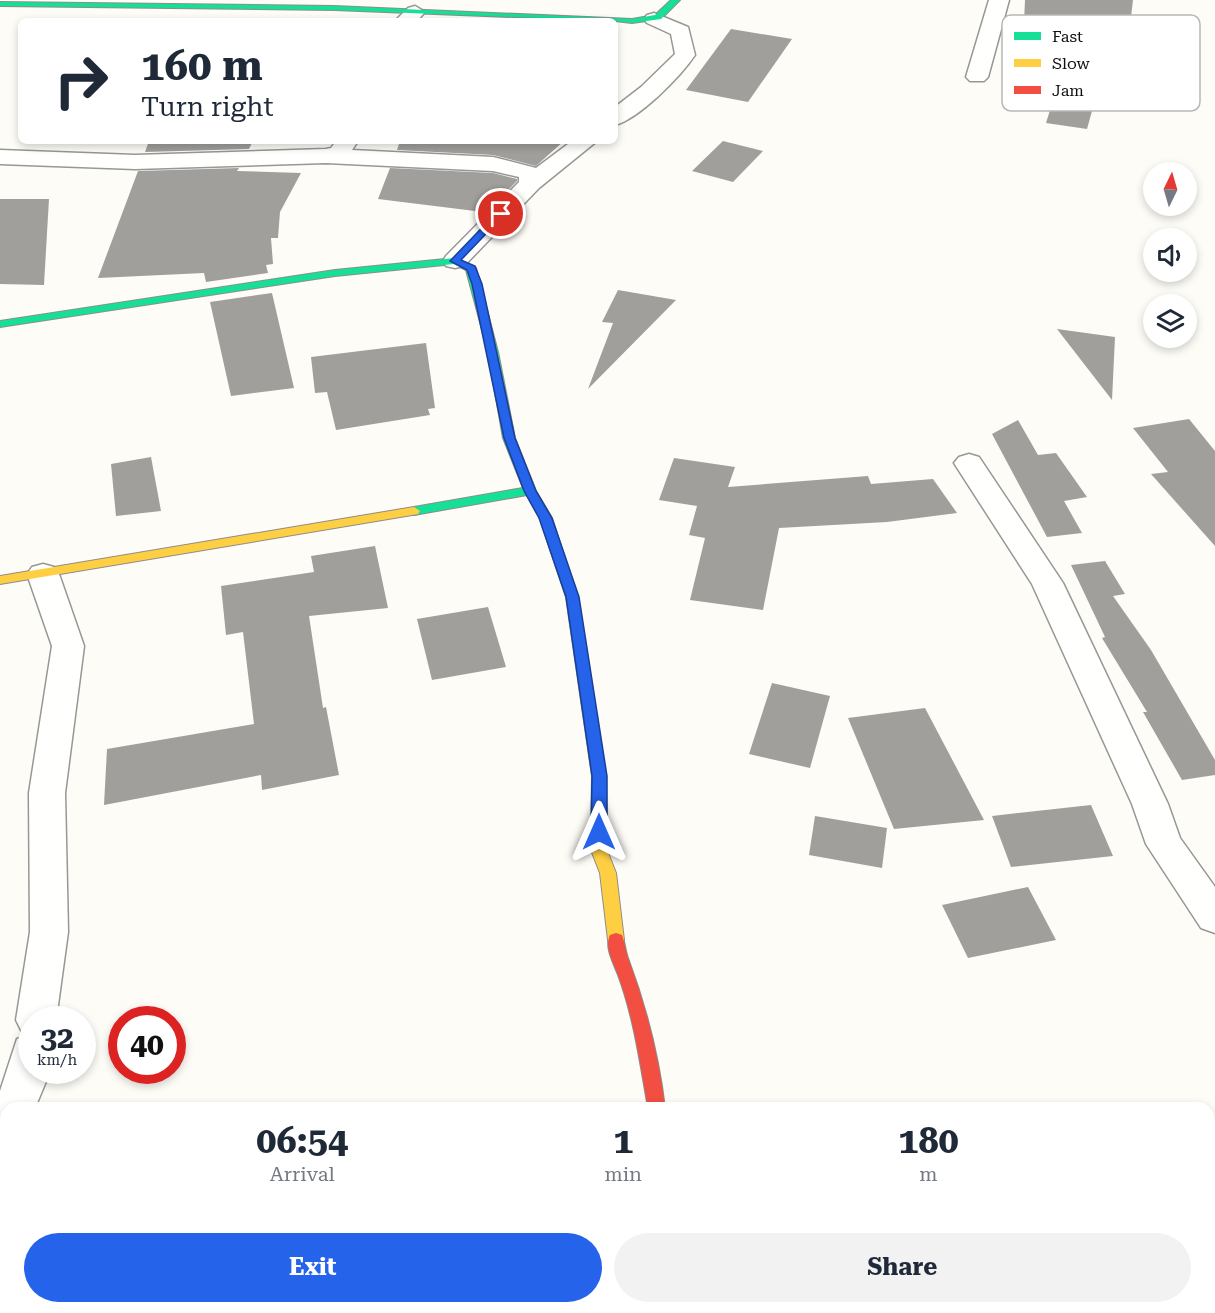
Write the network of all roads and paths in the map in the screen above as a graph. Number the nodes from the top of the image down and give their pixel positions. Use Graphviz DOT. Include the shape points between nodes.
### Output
graph roads {
  1 [pos="676,0"];
  2 [pos="999,0"];
  3 [pos="0,4"];
  4 [pos="410,16"];
  5 [pos="499,18"];
  6 [pos="654,19"];
  7 [pos="618,21"];
  8 [pos="977,77"];
  9 [pos="618,116"];
  10 [pos="345,144"];
  11 [pos="582,144"];
  12 [pos="326,156"];
  13 [pos="0,157"];
  14 [pos="531,183"];
  15 [pos="455,261"];
  16 [pos="0,324"];
  17 [pos="969,463"];
  18 [pos="530,491"];
  19 [pos="43,574"];
  20 [pos="0,580"];
  21 [pos="1215,917"];
  22 [pos="38,1006"];
  23 [pos="23,1084"];
  24 [pos="16,1102"];
  25 [pos="656,1102"];
  1 -- 6 [label="street" via="667,14"];
  2 -- 8 [label="street"];
  3 -- 4 [label="street"];
  4 -- 5 [label="street"];
  6 -- 7 [label="street"];
  6 -- 9 [label="street" via="681,31 685,55 649,92"];
  10 -- 12 [label="street" via="339,153"];
  11 -- 14 [label="street"];
  12 -- 13 [label="street" via="135,162"];
  12 -- 14 [label="street" via="493,164 530,173"];
  14 -- 15 [label="street"];
  15 -- 16 [label="street" via="335,273"];
  15 -- 18 [label="street" via="471,268 477,284 510,438"];
  17 -- 21 [label="street" via="1047,583 1150,804 1164,844"];
  18 -- 19 [label="street"];
  18 -- 25 [label="street" via="546,518 572,597 599,776 599,850 608,873 618,953 637,1005"];
  19 -- 20 [label="street"];
  19 -- 22 [label="street" via="68,646 48,793 49,932"];
  23 -- 24 [label="street"];
}
